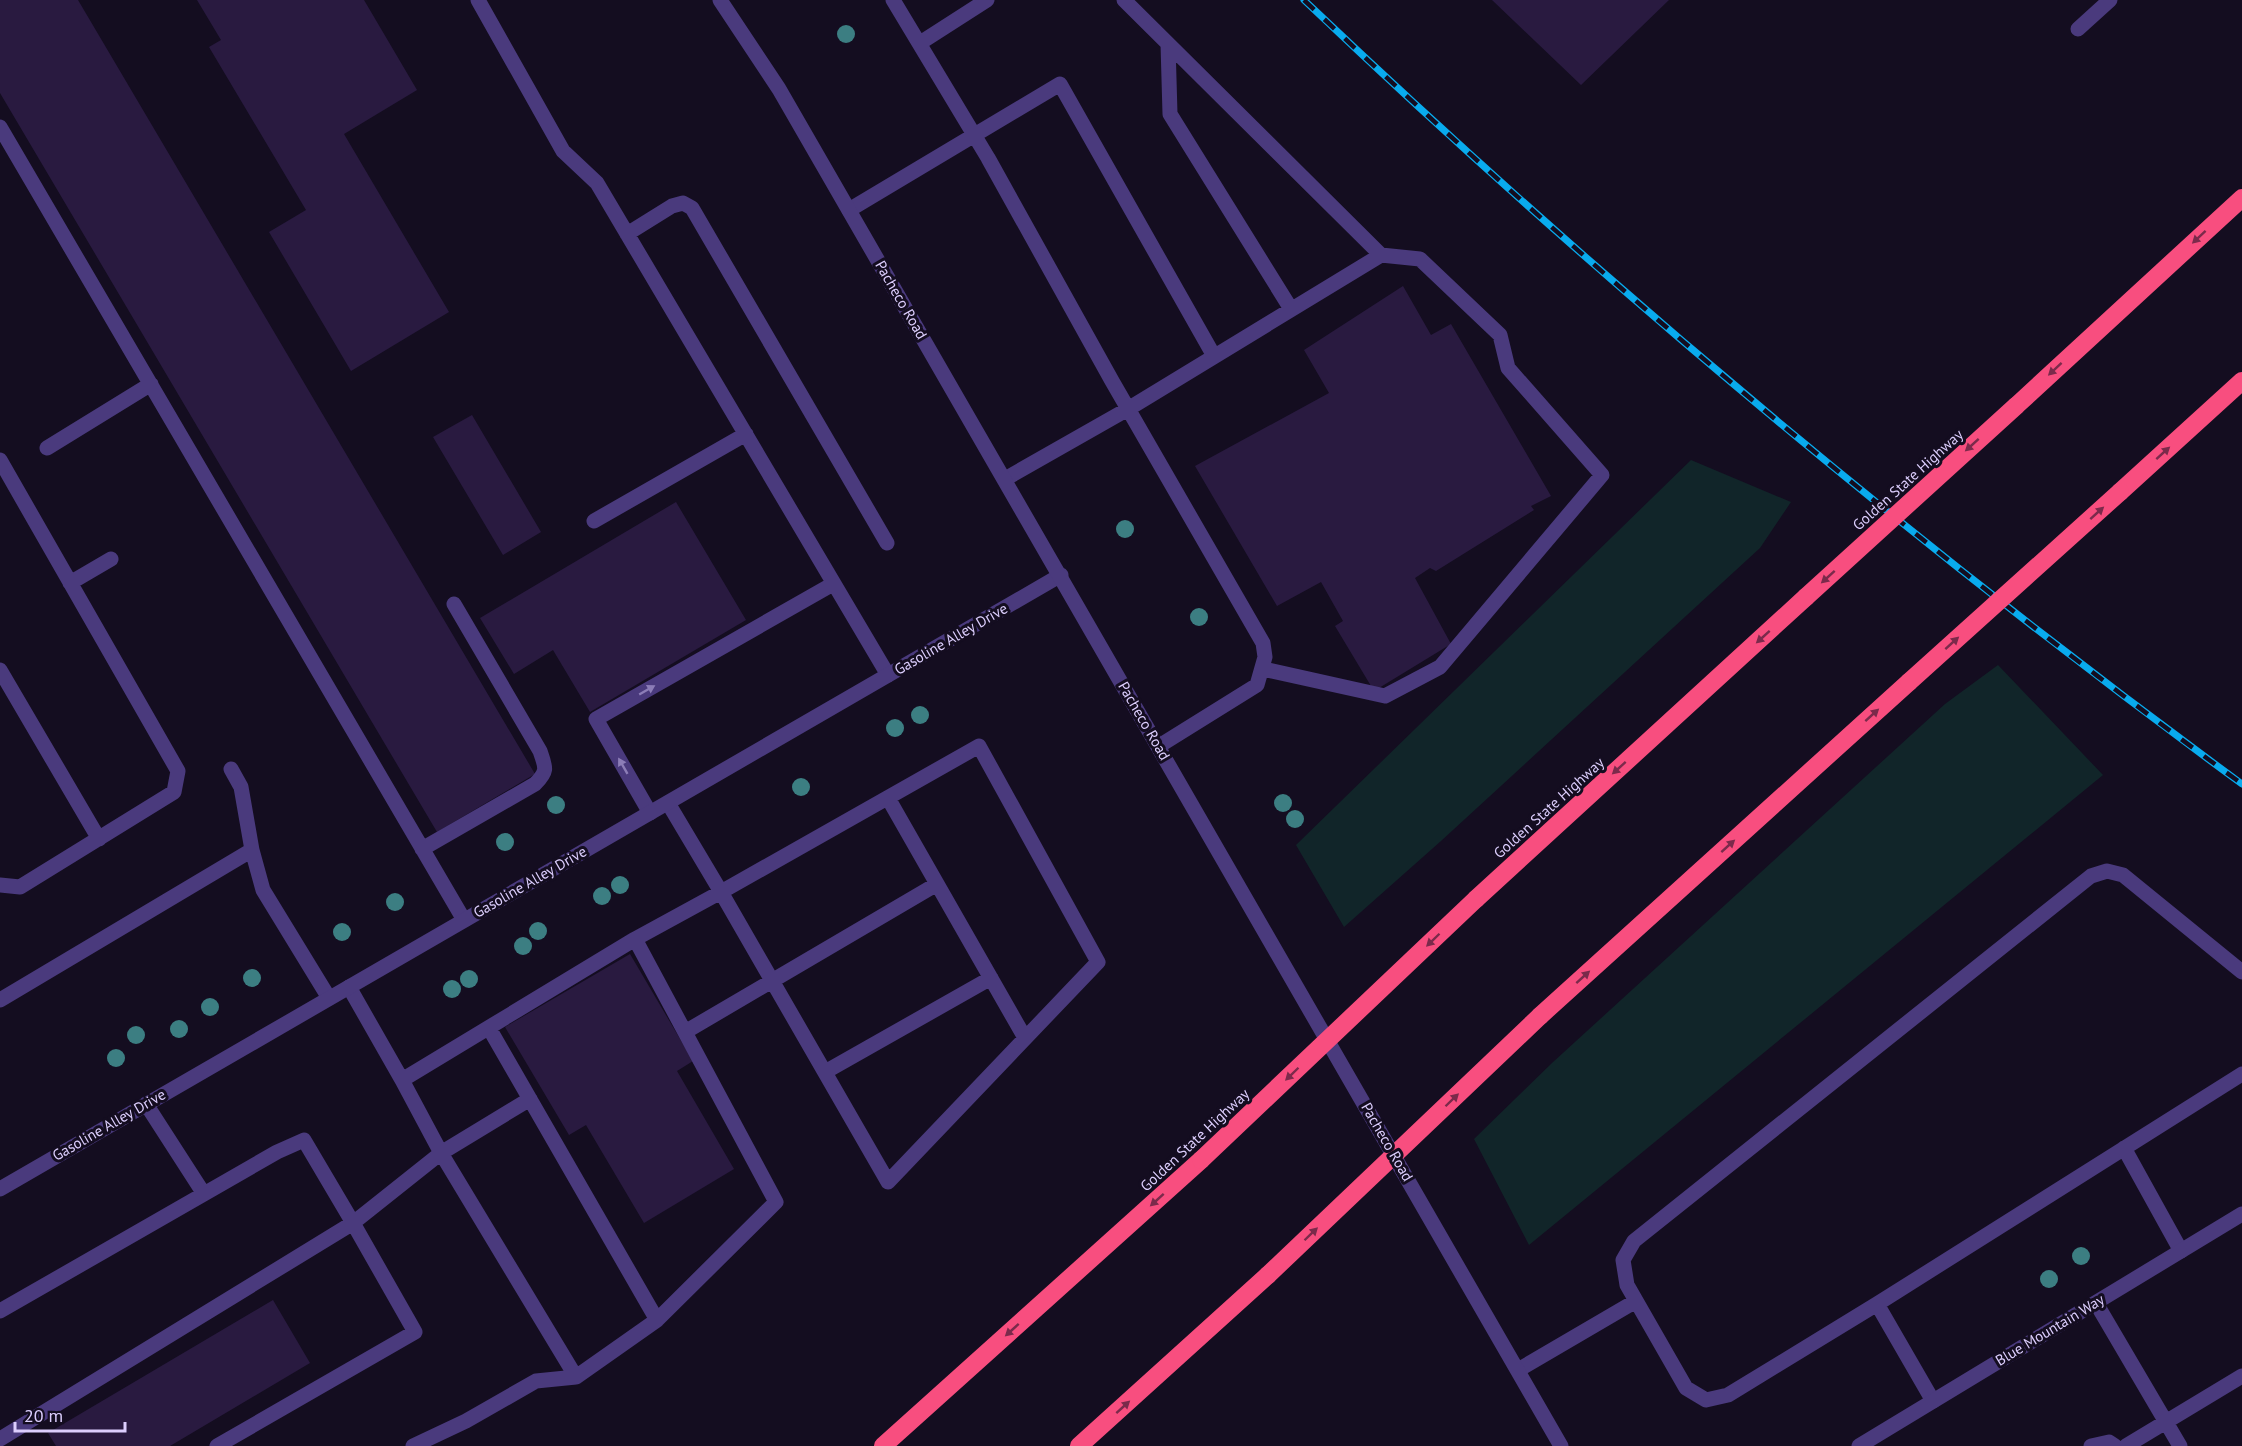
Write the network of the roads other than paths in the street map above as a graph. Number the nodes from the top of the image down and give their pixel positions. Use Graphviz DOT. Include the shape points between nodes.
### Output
graph roads {
  1 [pos="478,0"];
  2 [pos="720,0"];
  3 [pos="893,0"];
  4 [pos="987,0"];
  5 [pos="1124,0"];
  6 [pos="2110,0"];
  7 [pos="2078,29"];
  8 [pos="920,43"];
  9 [pos="1168,44"];
  10 [pos="0,127"];
  11 [pos="974,136"];
  12 [pos="2242,198"];
  13 [pos="849,210"];
  14 [pos="627,234"];
  15 [pos="1381,255"];
  16 [pos="1291,309"];
  17 [pos="1214,356"];
  18 [pos="2242,381"];
  19 [pos="151,384"];
  20 [pos="1128,409"];
  21 [pos="746,434"];
  22 [pos="47,448"];
  23 [pos="1,464"];
  24 [pos="1005,479"];
  25 [pos="594,521"];
  26 [pos="887,543"];
  27 [pos="111,559"];
  28 [pos="1060,576"];
  29 [pos="70,583"];
  30 [pos="833,584"];
  31 [pos="454,604"];
  32 [pos="1263,669"];
  33 [pos="0,670"];
  34 [pos="888,675"];
  35 [pos="1159,746"];
  36 [pos="231,769"];
  37 [pos="888,798"];
  38 [pos="668,803"];
  39 [pos="650,813"];
  40 [pos="99,839"];
  41 [pos="422,849"];
  42 [pos="252,850"];
  43 [pos="937,884"];
  44 [pos="0,885"];
  45 [pos="721,892"];
  46 [pos="464,920"];
  47 [pos="635,939"];
  48 [pos="2242,972"];
  49 [pos="991,978"];
  50 [pos="773,981"];
  51 [pos="349,987"];
  52 [pos="329,998"];
  53 [pos="0,1000"];
  54 [pos="489,1028"];
  55 [pos="685,1032"];
  56 [pos="1025,1038"];
  57 [pos="825,1072"];
  58 [pos="2242,1074"];
  59 [pos="402,1080"];
  60 [pos="530,1099"];
  61 [pos="146,1104"];
  62 [pos="2124,1148"];
  63 [pos="441,1153"];
  64 [pos="0,1189"];
  65 [pos="204,1194"];
  66 [pos="2242,1214"];
  67 [pos="352,1223"];
  68 [pos="2181,1251"];
  69 [pos="1636,1301"];
  70 [pos="2096,1302"];
  71 [pos="1877,1304"];
  72 [pos="0,1311"];
  73 [pos="657,1320"];
  74 [pos="1518,1370"];
  75 [pos="2242,1376"];
  76 [pos="576,1377"];
  77 [pos="1933,1401"];
  78 [pos="2166,1422"];
  79 [pos="0,1439"];
  80 [pos="217,1446"];
  81 [pos="413,1446"];
  82 [pos="883,1446"];
  83 [pos="1079,1446"];
  84 [pos="1562,1446"];
  85 [pos="1858,1446"];
  86 [pos="2091,1446"];
  87 [pos="2115,1446"];
  88 [pos="2126,1446"];
  89 [pos="2180,1446"];
  1 -- 14 [label="street" via="563,151 597,183"];
  2 -- 13 [label="street, Pacheco Road" via="779,89"];
  3 -- 8 [label="street"];
  4 -- 8 [label="street"];
  5 -- 9 [label="street"];
  6 -- 7 [label="street"];
  8 -- 11 [label="street"];
  9 -- 15 [label="street"];
  9 -- 16 [label="street" via="1170,114"];
  10 -- 19 [label="street"];
  11 -- 13 [label="street"];
  11 -- 17 [label="street" via="1060,84"];
  11 -- 20 [label="street"];
  12 -- 82 [label="highway, Golden State Highway, one-way, bridge" via="1476,899 1201,1160"];
  13 -- 24 [label="street, Pacheco Road"];
  14 -- 21 [label="street"];
  14 -- 26 [label="street" via="672,206 683,203 692,208"];
  15 -- 16 [label="street"];
  15 -- 32 [label="street" via="1420,259 1500,335 1508,368 1602,475 1440,667 1385,696"];
  16 -- 17 [label="street"];
  17 -- 20 [label="street"];
  83 -- 18 [label="highway, one-way, bridge" via="1268,1275 1540,1016"];
  19 -- 22 [label="street"];
  19 -- 41 [label="street"];
  20 -- 24 [label="street"];
  20 -- 32 [label="street" via="1263,643"];
  21 -- 25 [label="street"];
  21 -- 30 [label="street"];
  23 -- 29 [label="street"];
  24 -- 28 [label="street, Pacheco Road"];
  27 -- 29 [label="street"];
  28 -- 34 [label="street, Gasoline Alley Drive"];
  28 -- 35 [label="street, Pacheco Road"];
  29 -- 40 [label="street" via="178,771 174,792"];
  30 -- 34 [label="street"];
  39 -- 30 [label="street, one-way" via="596,719"];
  31 -- 41 [label="street" via="546,766 535,784"];
  32 -- 35 [label="street" via="1257,686"];
  33 -- 40 [label="street"];
  34 -- 38 [label="street, Gasoline Alley Drive"];
  35 -- 74 [label="street, Pacheco Road"];
  36 -- 42 [label="street" via="241,787"];
  37 -- 43 [label="street"];
  37 -- 45 [label="street"];
  37 -- 56 [label="street" via="979,746 1098,962"];
  38 -- 39 [label="street, Gasoline Alley Drive"];
  38 -- 45 [label="street"];
  39 -- 46 [label="street, Gasoline Alley Drive"];
  40 -- 44 [label="street" via="20,887"];
  41 -- 46 [label="street"];
  42 -- 52 [label="street" via="263,891"];
  42 -- 53 [label="street"];
  43 -- 49 [label="street"];
  43 -- 50 [label="street"];
  45 -- 47 [label="street"];
  45 -- 50 [label="street"];
  46 -- 51 [label="street, Gasoline Alley Drive"];
  47 -- 54 [label="street"];
  47 -- 55 [label="street"];
  48 -- 69 [label="street" via="2123,875 2107,871 2091,876 1634,1242 1623,1260 1627,1285"];
  49 -- 56 [label="street"];
  49 -- 57 [label="street"];
  50 -- 55 [label="street"];
  50 -- 57 [label="street"];
  51 -- 52 [label="street, Gasoline Alley Drive"];
  51 -- 59 [label="street"];
  52 -- 61 [label="street, Gasoline Alley Drive"];
  54 -- 59 [label="street"];
  54 -- 60 [label="street"];
  55 -- 73 [label="street" via="777,1202"];
  56 -- 57 [label="street" via="888,1182"];
  58 -- 62 [label="street"];
  59 -- 63 [label="street"];
  60 -- 63 [label="street"];
  60 -- 73 [label="street"];
  61 -- 64 [label="street, Gasoline Alley Drive"];
  61 -- 65 [label="street"];
  62 -- 68 [label="street"];
  62 -- 71 [label="street"];
  63 -- 67 [label="street"];
  63 -- 76 [label="street"];
  65 -- 67 [label="street" via="304,1140"];
  65 -- 72 [label="street"];
  66 -- 68 [label="street, Blue Mountain Way"];
  67 -- 79 [label="street"];
  67 -- 80 [label="street" via="415,1332"];
  68 -- 70 [label="street, Blue Mountain Way"];
  69 -- 71 [label="street" via="1686,1388 1706,1400 1728,1395"];
  69 -- 74 [label="street"];
  70 -- 77 [label="street, Blue Mountain Way"];
  70 -- 78 [label="street"];
  71 -- 77 [label="street"];
  73 -- 76 [label="street"];
  74 -- 84 [label="street, Pacheco Road"];
  75 -- 78 [label="street"];
  76 -- 81 [label="street" via="536,1381"];
  77 -- 85 [label="street, Blue Mountain Way"];
  78 -- 88 [label="street"];
  78 -- 89 [label="street"];
  86 -- 87 [label="street" via="2109,1442"];
}
